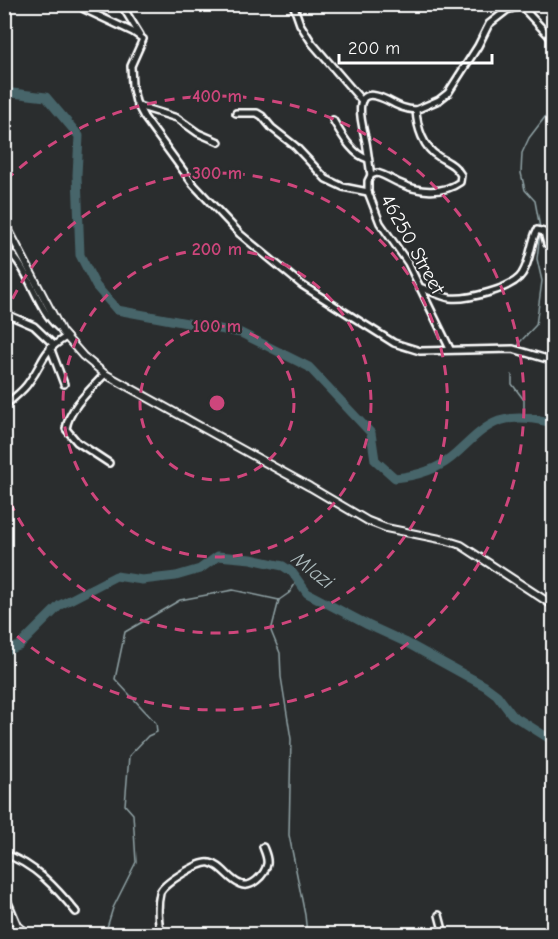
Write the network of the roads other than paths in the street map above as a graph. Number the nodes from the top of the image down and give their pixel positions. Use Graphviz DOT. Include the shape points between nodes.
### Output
graph roads {
  1 [pos="80,4"];
  2 [pos="121,4"];
  3 [pos="293,4"];
  4 [pos="526,5"];
  5 [pos="141,37"];
  6 [pos="554,41"];
  7 [pos="362,101"];
  8 [pos="138,106"];
  9 [pos="416,110"];
  10 [pos="236,113"];
  11 [pos="333,120"];
  12 [pos="219,142"];
  13 [pos="368,159"];
  14 [pos="370,175"];
  15 [pos="554,179"];
  16 [pos="554,190"];
  17 [pos="368,192"];
  18 [pos="4,221"];
  19 [pos="5,247"];
  20 [pos="554,248"];
  21 [pos="419,287"];
  22 [pos="4,313"];
  23 [pos="64,334"];
  24 [pos="54,345"];
  25 [pos="450,349"];
  26 [pos="554,361"];
  27 [pos="105,374"];
  28 [pos="64,384"];
  29 [pos="4,407"];
  30 [pos="109,463"];
  31 [pos="554,606"];
  32 [pos="263,847"];
  33 [pos="4,854"];
  34 [pos="4,893"];
  35 [pos="76,912"];
  36 [pos="4,914"];
  37 [pos="439,915"];
  38 [pos="18,926"];
  39 [pos="28,934"];
  40 [pos="161,934"];
  41 [pos="444,934"];
  1 -- 5 [label="street"];
  2 -- 5 [label="street"];
  3 -- 7 [label="street" via="312,43"];
  4 -- 6 [label="street"];
  4 -- 9 [label="street" via="507,10 492,21 448,93"];
  5 -- 8 [label="street" via="131,66"];
  7 -- 9 [label="street" via="374,95 405,110"];
  7 -- 13 [label="street"];
  8 -- 12 [label="street" via="177,118"];
  8 -- 25 [label="street" via="198,190 240,234 302,285 394,343 420,351"];
  9 -- 14 [label="street, 46250 Street" via="427,145 457,168 460,182 442,190 425,191 382,174"];
  10 -- 17 [label="street" via="262,116 327,179"];
  11 -- 13 [label="street" via="351,147"];
  13 -- 14 [label="street"];
  14 -- 17 [label="street, 46250 Street"];
  15 -- 16 [label="street"];
  17 -- 21 [label="street, 46250 Street" via="382,227 408,263"];
  18 -- 23 [label="street"];
  19 -- 23 [label="street" via="20,262 45,314"];
  20 -- 21 [label="street" via="547,244 542,230 537,230 524,272 512,285 500,290 450,298"];
  21 -- 25 [label="street, 46250 Street"];
  22 -- 24 [label="street" via="34,326"];
  23 -- 24 [label="street"];
  23 -- 27 [label="street"];
  24 -- 28 [label="street"];
  24 -- 29 [label="street" via="42,357 29,383"];
  25 -- 26 [label="street" via="513,349"];
  27 -- 30 [label="street" via="78,405 66,429 77,442"];
  27 -- 31 [label="street" via="368,521 461,545"];
  32 -- 40 [label="street" via="265,870 248,885 237,883 209,862 165,886 159,895"];
  33 -- 35 [label="street" via="46,879"];
  34 -- 38 [label="street"];
  36 -- 38 [label="street"];
  37 -- 41 [label="street"];
  38 -- 39 [label="street"];
}
